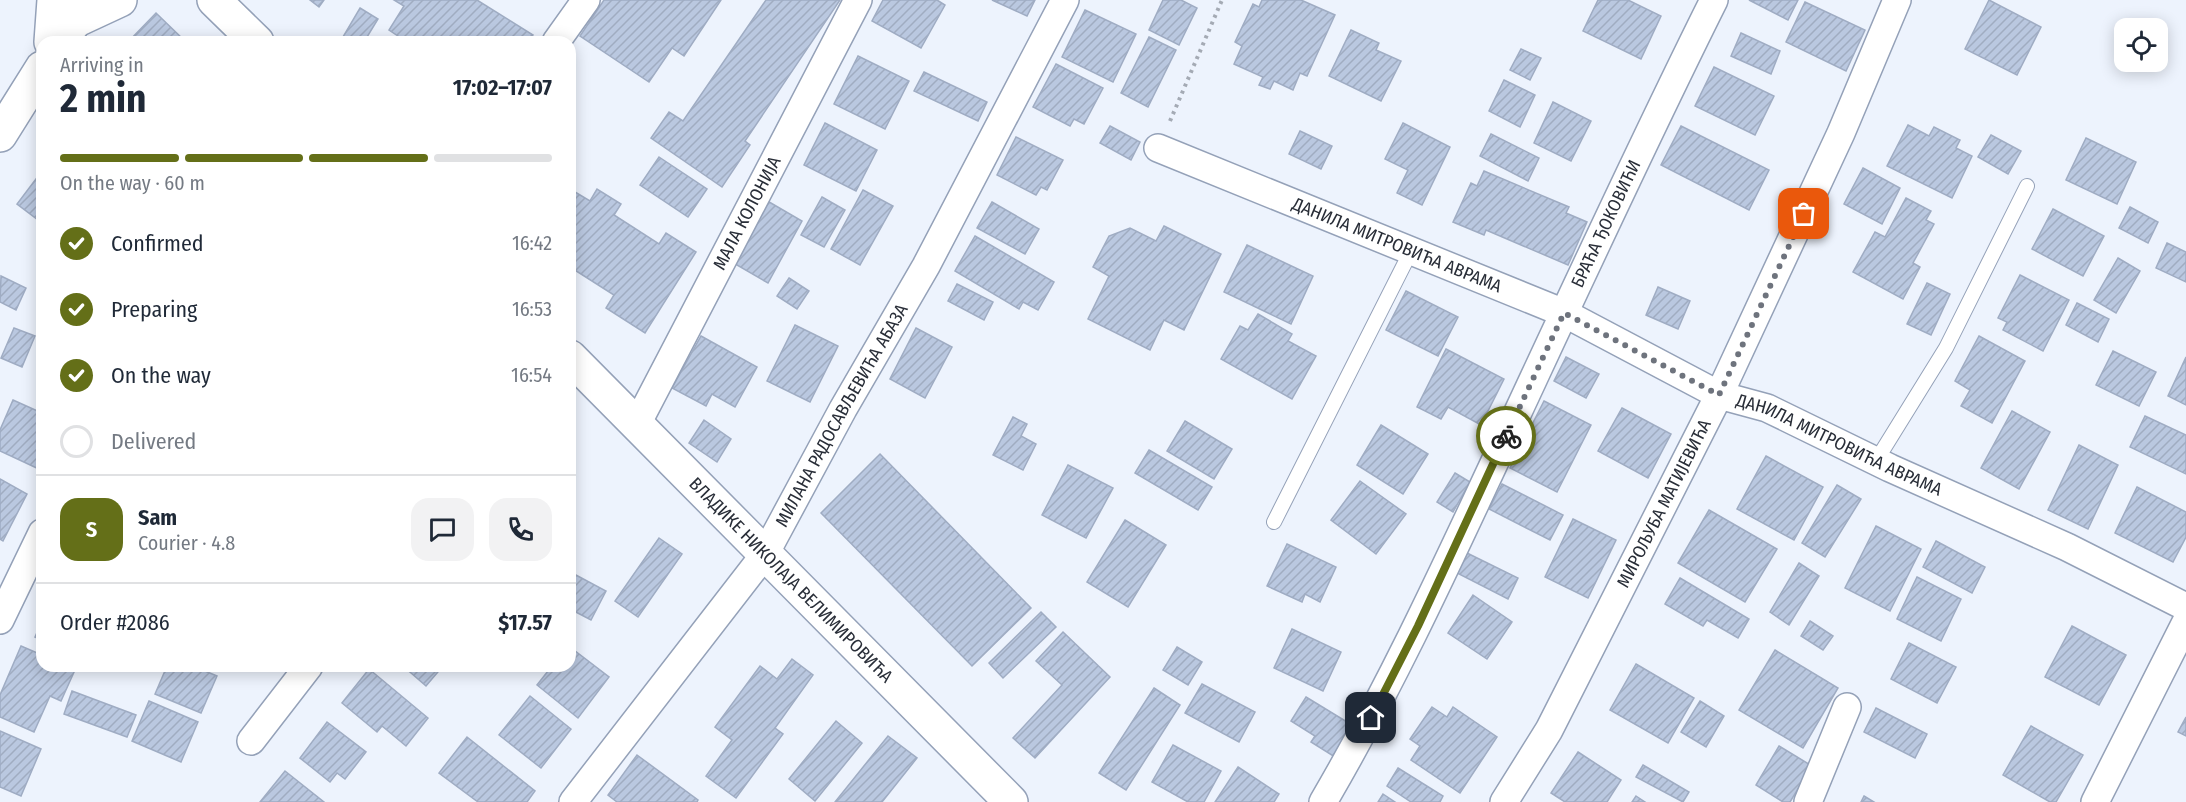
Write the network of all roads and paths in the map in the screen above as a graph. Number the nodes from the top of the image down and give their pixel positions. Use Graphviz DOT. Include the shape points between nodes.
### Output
graph roads {
  1 [pos="120,0"];
  2 [pos="214,0"];
  3 [pos="586,0"];
  4 [pos="858,0"];
  5 [pos="1065,0"];
  6 [pos="1222,0"];
  7 [pos="1714,0"];
  8 [pos="1898,0"];
  9 [pos="70,15"];
  10 [pos="55,36"];
  11 [pos="251,36"];
  12 [pos="560,36"];
  13 [pos="36,78"];
  14 [pos="0,135"];
  15 [pos="1158,148"];
  16 [pos="2027,186"];
  17 [pos="1411,251"];
  18 [pos="1564,313"];
  19 [pos="576,363"];
  20 [pos="1719,395"];
  21 [pos="637,424"];
  22 [pos="1876,461"];
  23 [pos="1274,522"];
  24 [pos="36,545"];
  25 [pos="765,554"];
  26 [pos="2186,608"];
  27 [pos="0,620"];
  28 [pos="2186,622"];
  29 [pos="304,672"];
  30 [pos="1847,707"];
  31 [pos="251,741"];
  32 [pos="573,802"];
  33 [pos="1011,802"];
  34 [pos="1323,802"];
  35 [pos="1504,802"];
  36 [pos="1808,802"];
  37 [pos="2095,802"];
  1 -- 9 [label="street"];
  2 -- 11 [label="street"];
  3 -- 12 [label="street"];
  4 -- 21 [label="street, МАЛА КОЛОНИЈА"];
  5 -- 25 [label="street, МИЛАНА РАДОСАВЉЕВИЋА АБАЗА" via="926,266"];
  6 -- 15 [label="path"];
  7 -- 18 [label="street, БРАЋА ЂОКОВИЋИ"];
  8 -- 20 [label="street, МИРОЉУБА МАТИЈЕВИЋА"];
  9 -- 10 [label="street"];
  13 -- 14 [label="street"];
  15 -- 17 [label="street, ДАНИЛА МИТРОВИЋА АВРАМА"];
  16 -- 22 [label="lane" via="1946,348"];
  17 -- 18 [label="street, ДАНИЛА МИТРОВИЋА АВРАМА"];
  17 -- 23 [label="lane"];
  18 -- 20 [label="street, ДАНИЛА МИТРОВИЋА АВРАМА"];
  18 -- 34 [label="street, БРАЋА ЂОКОВИЋИ" via="1418,626"];
  19 -- 21 [label="street, ВЛАДИКЕ НИКОЛАЈА ВЕЛИМИРОВИЋА"];
  20 -- 22 [label="street, ДАНИЛА МИТРОВИЋА АВРАМА" via="1767,408"];
  20 -- 35 [label="street, МИРОЉУБА МАТИЈЕВИЋА" via="1549,730"];
  21 -- 25 [label="street, ВЛАДИКЕ НИКОЛАЈА ВЕЛИМИРОВИЋА"];
  22 -- 26 [label="street, ДАНИЛА МИТРОВИЋА АВРАМА" via="2067,548"];
  24 -- 27 [label="street"];
  25 -- 32 [label="street, МИЛАНА РАДОСАВЉЕВИЋА АБАЗА"];
  25 -- 33 [label="street, ВЛАДИКЕ НИКОЛАЈА ВЕЛИМИРОВИЋА"];
  28 -- 37 [label="street"];
  29 -- 31 [label="street"];
  30 -- 36 [label="street"];
}
